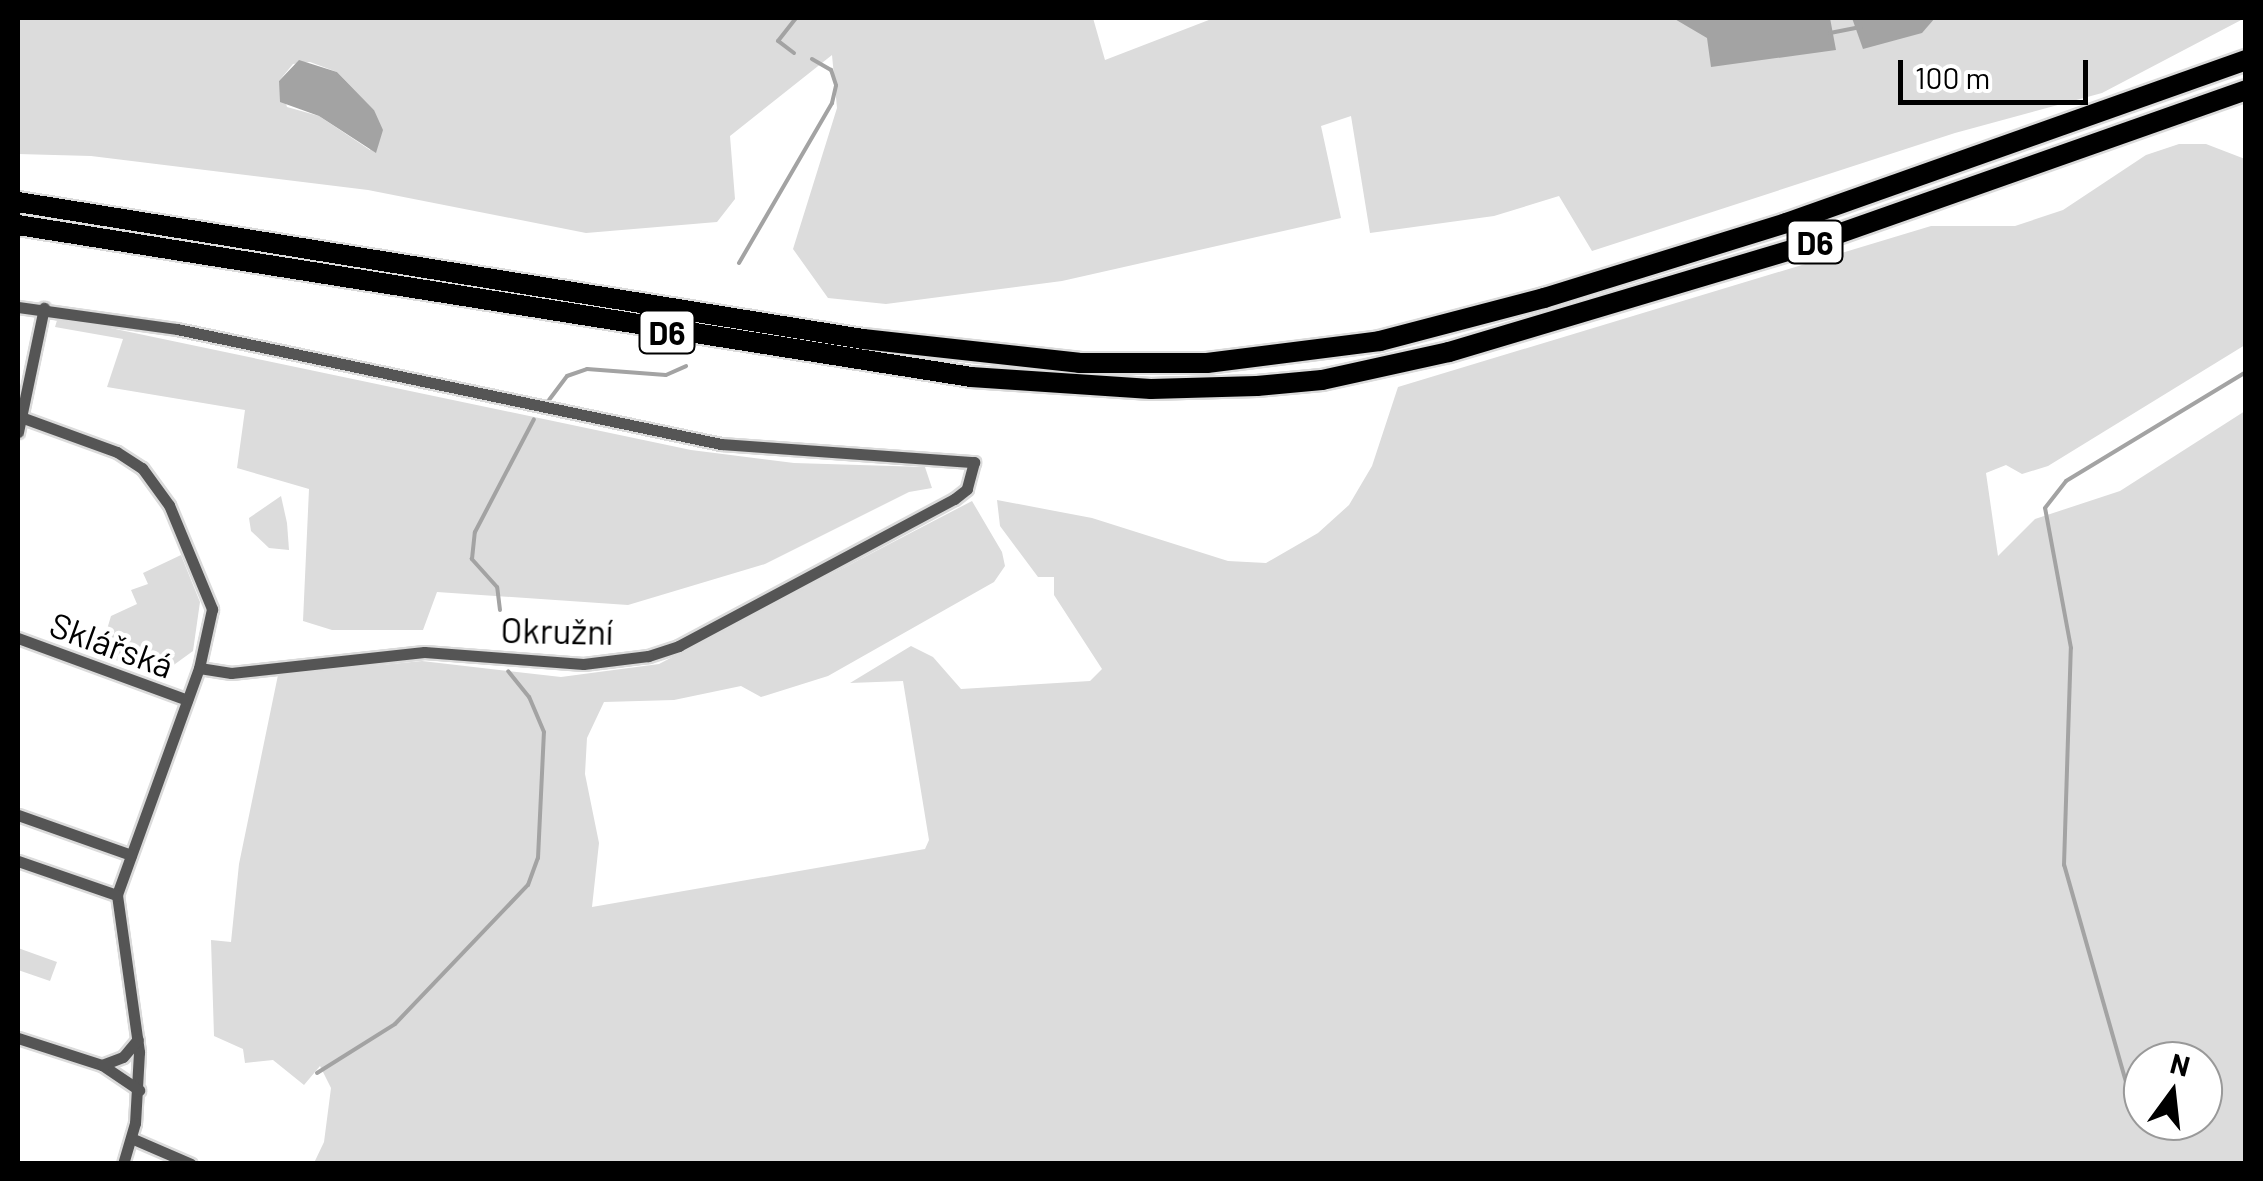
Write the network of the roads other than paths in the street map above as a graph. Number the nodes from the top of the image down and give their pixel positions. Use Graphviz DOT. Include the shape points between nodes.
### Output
graph roads {
  1 [pos="2246,60"];
  2 [pos="2246,90"];
  3 [pos="18,202"];
  4 [pos="18,225"];
  5 [pos="18,307"];
  6 [pos="44,308"];
  7 [pos="20,416"];
  8 [pos="18,432"];
  9 [pos="18,638"];
  10 [pos="199,668"];
  11 [pos="187,700"];
  12 [pos="18,815"];
  13 [pos="131,855"];
  14 [pos="18,860"];
  15 [pos="118,896"];
  16 [pos="18,1038"];
  17 [pos="138,1039"];
  18 [pos="102,1065"];
  19 [pos="139,1090"];
  20 [pos="131,1138"];
  21 [pos="124,1164"];
  22 [pos="191,1164"];
  1 -- 3 [label="highway, D6" via="1786,223 1380,341 1150,364 972,352"];
  2 -- 4 [label="highway, D6" via="1795,249 1377,370 1322,380 1151,389 970,377"];
  5 -- 6 [label="street"];
  6 -- 7 [label="street"];
  6 -- 10 [label="street, Okružní" via="720,444 974,462 966,489 954,499 679,646 648,656 582,664 424,652 230,673"];
  7 -- 8 [label="street"];
  7 -- 10 [label="street" via="116,452 158,487 210,599 212,624"];
  9 -- 11 [label="street, Sklářská"];
  10 -- 11 [label="street"];
  11 -- 13 [label="street"];
  12 -- 13 [label="street"];
  13 -- 15 [label="street"];
  14 -- 15 [label="street"];
  15 -- 17 [label="street"];
  16 -- 18 [label="street"];
  17 -- 18 [label="street" via="123,1057"];
  17 -- 19 [label="street"];
  18 -- 19 [label="street"];
  19 -- 20 [label="street"];
  20 -- 21 [label="street"];
  20 -- 22 [label="street"];
}
